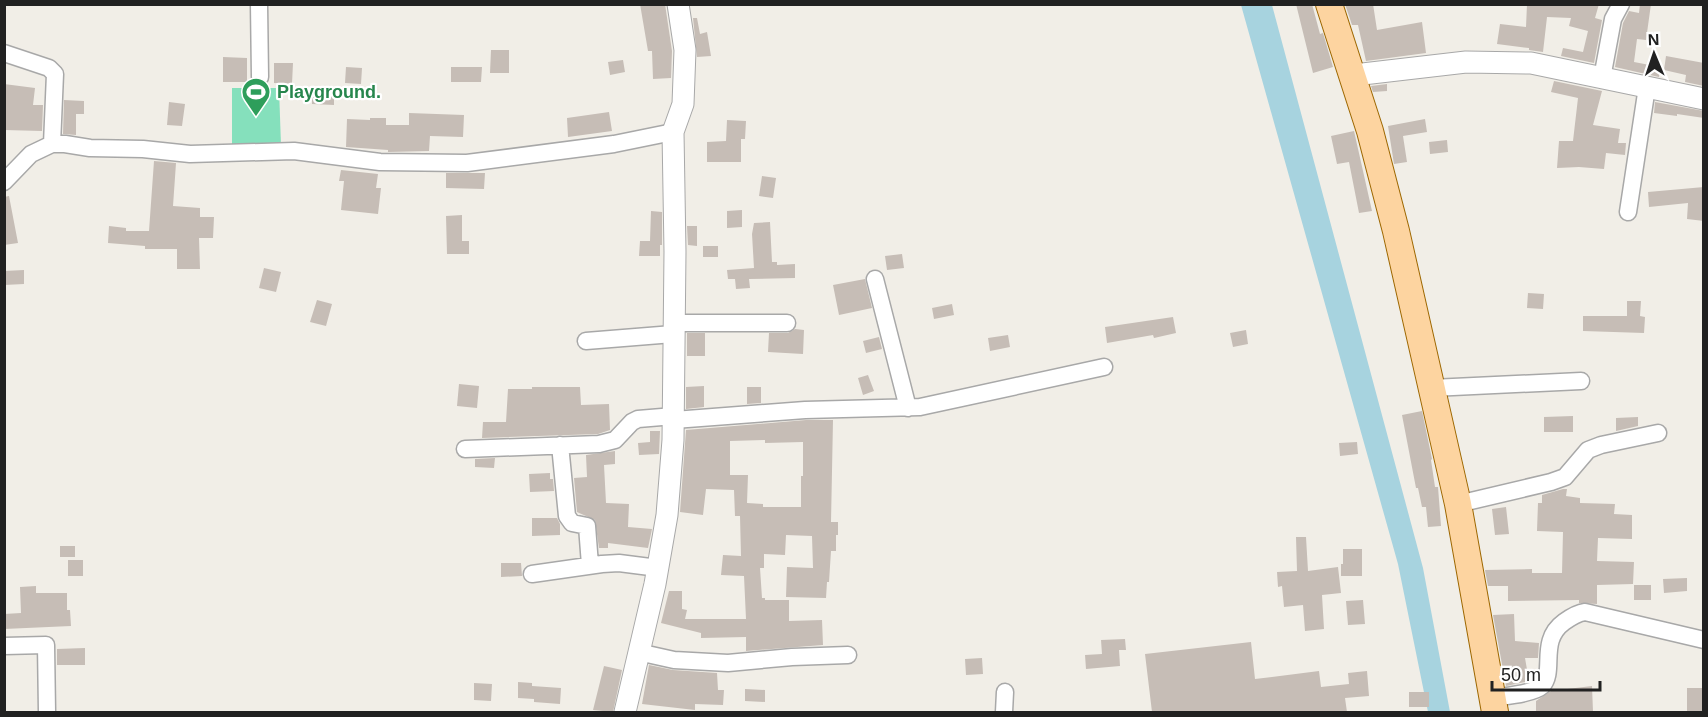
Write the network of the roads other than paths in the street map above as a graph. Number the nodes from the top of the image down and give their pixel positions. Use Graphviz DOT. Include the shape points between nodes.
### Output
graph roads {
  1 [pos="259,4"];
  2 [pos="678,4"];
  3 [pos="1329,4"];
  4 [pos="1621,4"];
  5 [pos="4,53"];
  6 [pos="1354,75"];
  7 [pos="260,77"];
  8 [pos="1602,78"];
  9 [pos="1647,87"];
  10 [pos="1704,99"];
  11 [pos="672,132"];
  12 [pos="52,144"];
  13 [pos="4,182"];
  14 [pos="1628,212"];
  15 [pos="875,279"];
  16 [pos="787,323"];
  17 [pos="673,329"];
  18 [pos="586,341"];
  19 [pos="1104,367"];
  20 [pos="1581,381"];
  21 [pos="1432,388"];
  22 [pos="908,408"];
  23 [pos="674,418"];
  24 [pos="1658,433"];
  25 [pos="560,445"];
  26 [pos="465,449"];
  27 [pos="1458,504"];
  28 [pos="590,565"];
  29 [pos="658,568"];
  30 [pos="532,574"];
  31 [pos="1704,640"];
  32 [pos="4,646"];
  33 [pos="638,652"];
  34 [pos="848,655"];
  35 [pos="1005,692"];
  36 [pos="1493,705"];
  37 [pos="47,712"];
  38 [pos="625,712"];
  39 [pos="1004,712"];
  1 -- 7 [label="street"];
  2 -- 11 [label="street" via="685,50 683,104"];
  3 -- 6 [label="main road"];
  4 -- 8 [label="street" via="1613,19"];
  5 -- 12 [label="street" via="49,68 55,74"];
  6 -- 8 [label="street" via="1466,62 1531,63"];
  6 -- 21 [label="main road" via="1394,221"];
  8 -- 9 [label="street"];
  9 -- 10 [label="street"];
  9 -- 14 [label="street"];
  11 -- 12 [label="street" via="615,144 467,162 380,162 294,151 190,154"];
  11 -- 17 [label="street"];
  12 -- 13 [label="street" via="31,154"];
  15 -- 22 [label="street"];
  16 -- 17 [label="street"];
  17 -- 18 [label="street"];
  17 -- 23 [label="street"];
  19 -- 22 [label="street"];
  20 -- 21 [label="street"];
  21 -- 27 [label="main road"];
  22 -- 23 [label="street"];
  23 -- 25 [label="street" via="632,422 615,441"];
  23 -- 29 [label="street" via="667,515"];
  24 -- 27 [label="street" via="1588,450 1565,477 1551,482"];
  25 -- 26 [label="street"];
  25 -- 28 [label="street" via="567,516 572,523 586,526"];
  27 -- 36 [label="main road"];
  28 -- 29 [label="street" via="619,563"];
  28 -- 30 [label="street"];
  29 -- 33 [label="street"];
  31 -- 36 [label="street" via="1578,613 1557,628 1548,648 1543,685"];
  32 -- 37 [label="street" via="47,647"];
  33 -- 34 [label="street" via="674,660 728,663"];
  33 -- 38 [label="street"];
  35 -- 39 [label="street"];
}
